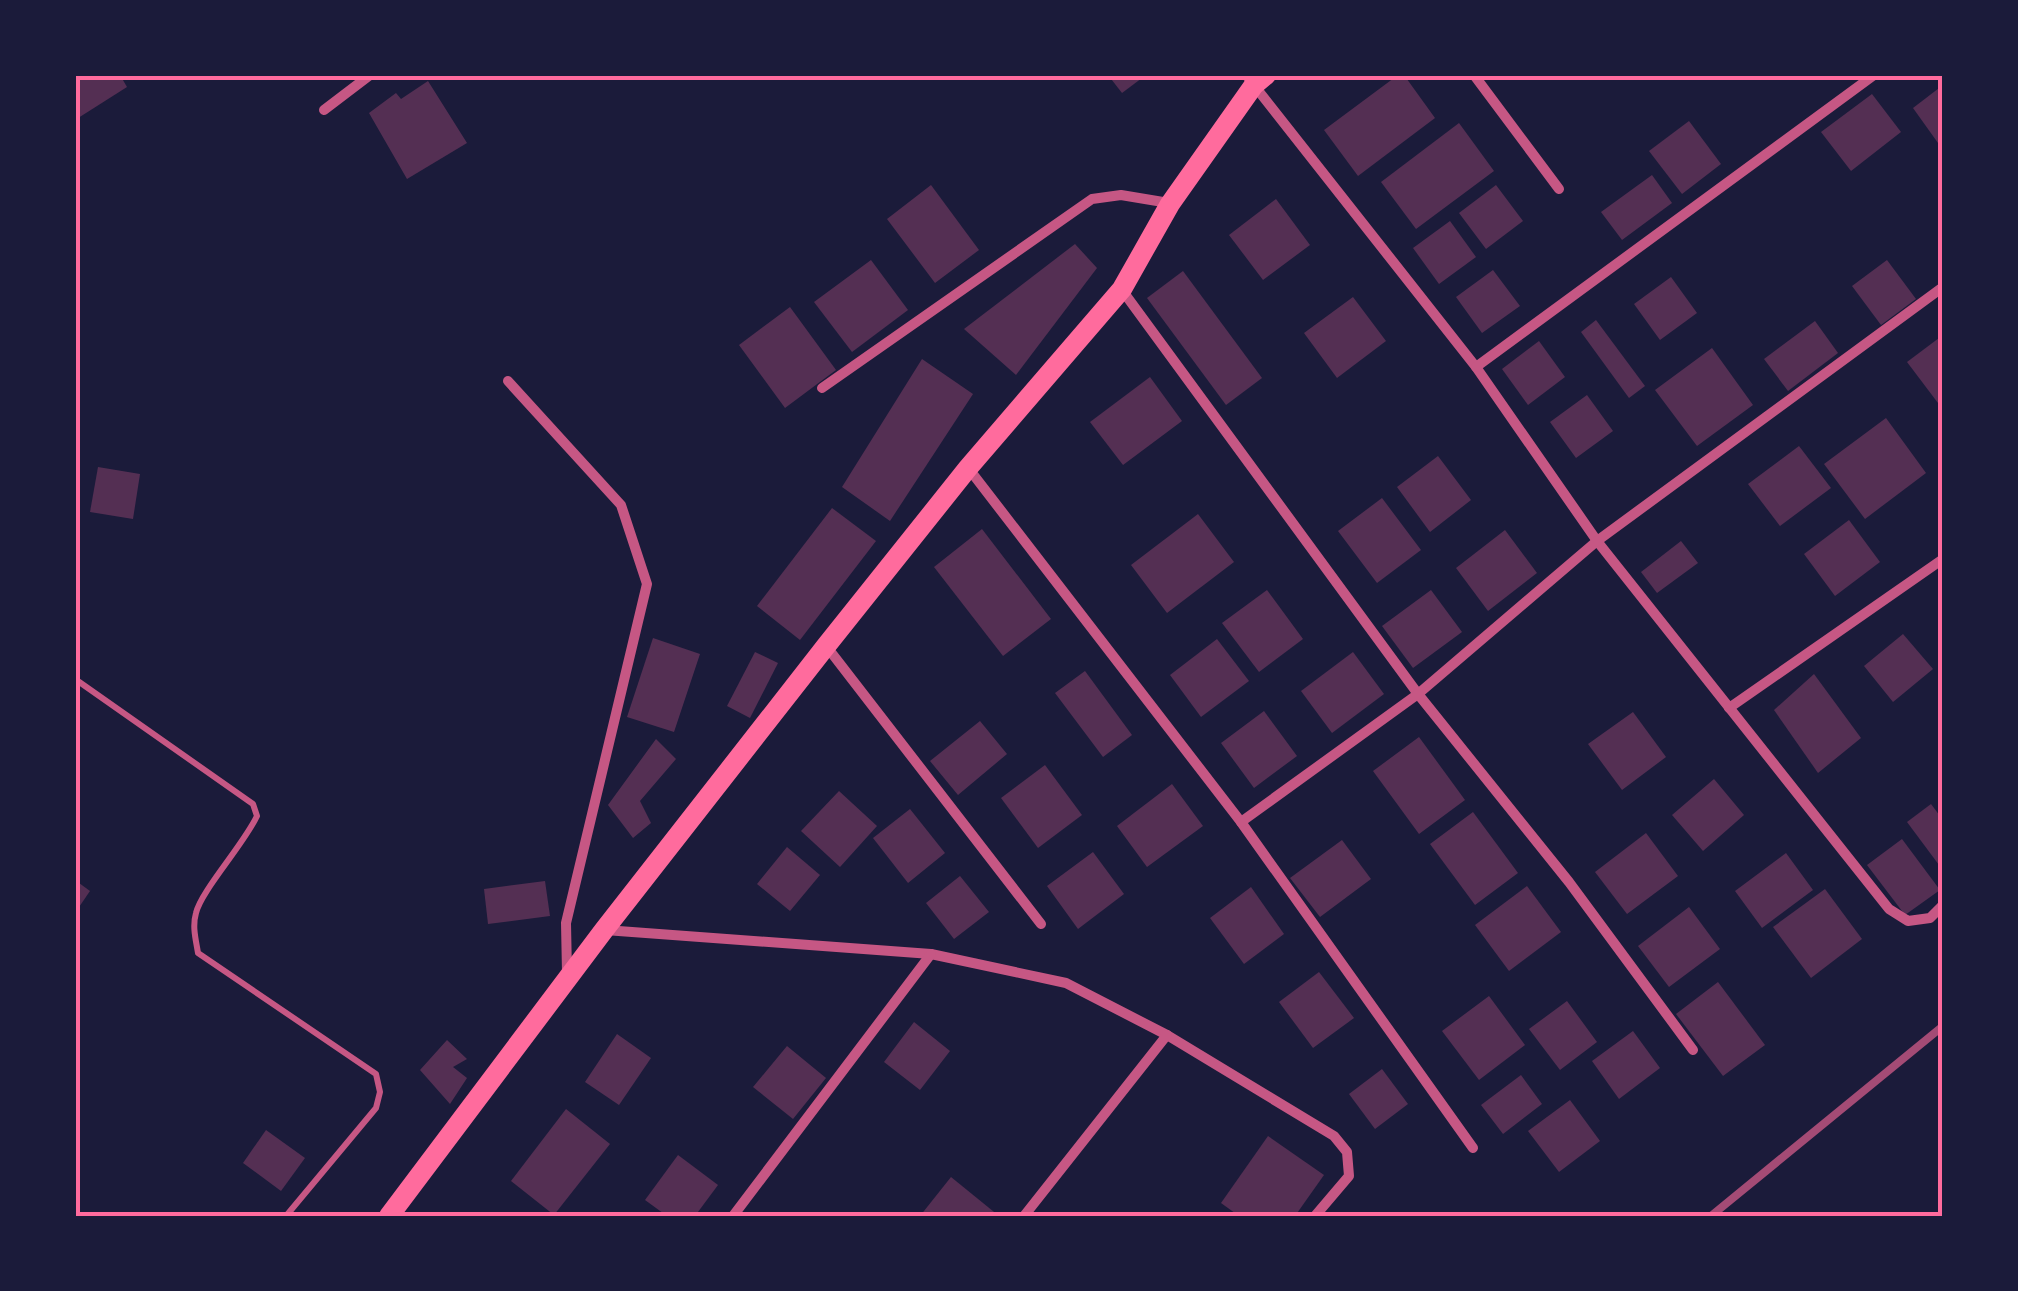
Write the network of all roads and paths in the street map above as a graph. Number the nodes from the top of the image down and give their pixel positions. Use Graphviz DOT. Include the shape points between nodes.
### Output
graph roads {
  1 [pos="370,75"];
  2 [pos="1474,75"];
  3 [pos="1874,75"];
  4 [pos="1255,78"];
  5 [pos="324,110"];
  6 [pos="1559,190"];
  7 [pos="1170,204"];
  8 [pos="1943,287"];
  9 [pos="1122,289"];
  10 [pos="1476,367"];
  11 [pos="508,381"];
  12 [pos="822,388"];
  13 [pos="968,468"];
  14 [pos="1597,540"];
  15 [pos="1943,559"];
  16 [pos="826,646"];
  17 [pos="75,679"];
  18 [pos="1418,694"];
  19 [pos="1729,708"];
  20 [pos="1241,822"];
  21 [pos="1943,905"];
  22 [pos="1040,924"];
  23 [pos="604,930"];
  24 [pos="931,954"];
  25 [pos="568,979"];
  26 [pos="1166,1034"];
  27 [pos="1693,1050"];
  28 [pos="1473,1148"];
  29 [pos="286,1216"];
  30 [pos="389,1216"];
  31 [pos="734,1216"];
  32 [pos="1024,1216"];
  33 [pos="1314,1216"];
  1 -- 5 [label="street"];
  2 -- 6 [label="street"];
  3 -- 10 [label="street"];
  4 -- 7 [label="main road"];
  4 -- 10 [label="street"];
  7 -- 9 [label="main road"];
  7 -- 12 [label="street" via="1121,196 1092,200"];
  8 -- 14 [label="street"];
  9 -- 13 [label="main road"];
  9 -- 18 [label="street"];
  10 -- 14 [label="street"];
  11 -- 25 [label="street" via="620,505 647,584 566,922"];
  13 -- 16 [label="main road"];
  13 -- 20 [label="street"];
  14 -- 18 [label="street"];
  14 -- 19 [label="street"];
  15 -- 19 [label="street"];
  16 -- 22 [label="street"];
  16 -- 23 [label="main road"];
  17 -- 29 [label="lane" via="253,804 257,816 246,840 196,908 198,954 376,1074 376,1108"];
  18 -- 20 [label="street"];
  18 -- 27 [label="street"];
  19 -- 21 [label="street" via="1889,909 1908,922 1930,918"];
  20 -- 28 [label="street"];
  23 -- 24 [label="street"];
  23 -- 25 [label="main road"];
  24 -- 26 [label="street" via="1066,983"];
  24 -- 31 [label="street"];
  25 -- 30 [label="main road"];
  26 -- 32 [label="street"];
  26 -- 33 [label="street" via="1334,1136 1347,1152 1349,1176"];
}
